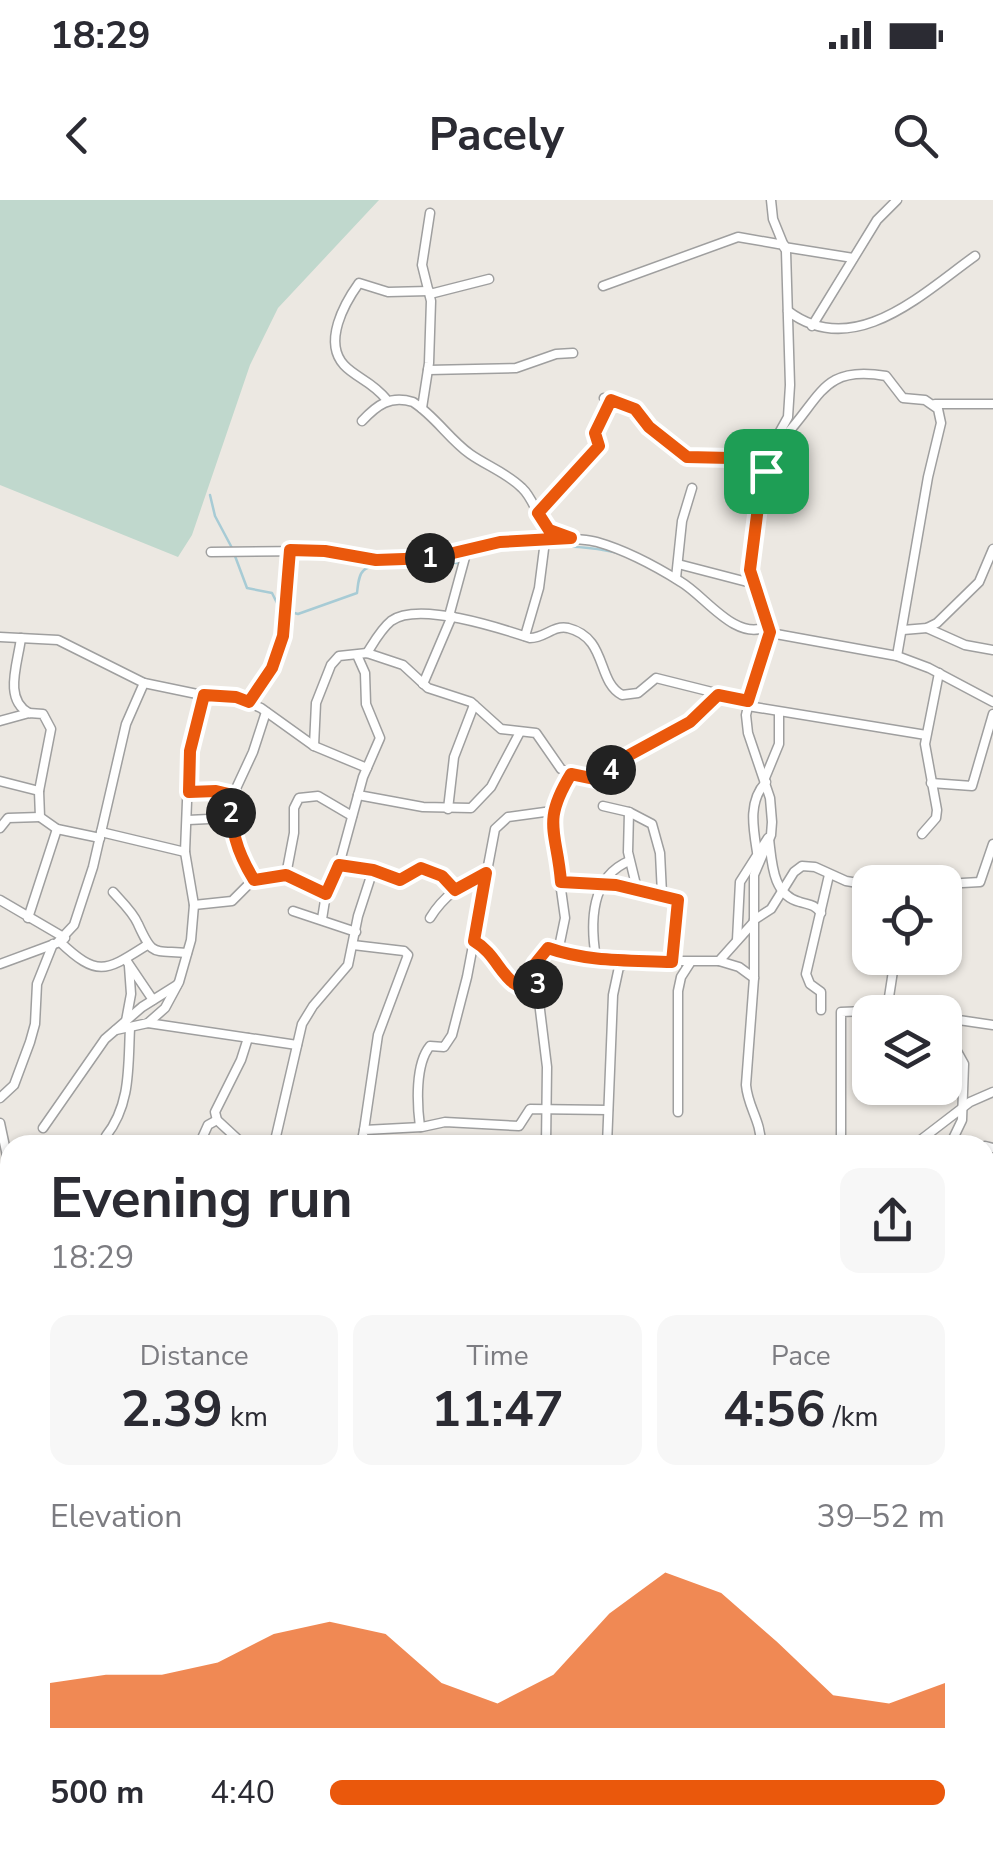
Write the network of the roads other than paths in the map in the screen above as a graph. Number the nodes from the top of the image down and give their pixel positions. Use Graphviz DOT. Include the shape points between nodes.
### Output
graph roads {
  1 [pos="772,200"];
  2 [pos="897,200"];
  3 [pos="430,214"];
  4 [pos="784,246"];
  5 [pos="976,256"];
  6 [pos="852,258"];
  7 [pos="489,280"];
  8 [pos="603,286"];
  9 [pos="430,293"];
  10 [pos="788,311"];
  11 [pos="812,326"];
  12 [pos="572,353"];
  13 [pos="428,370"];
  14 [pos="388,400"];
  15 [pos="935,404"];
  16 [pos="993,404"];
  17 [pos="422,408"];
  18 [pos="362,422"];
  19 [pos="776,440"];
  20 [pos="766,471"];
  21 [pos="692,488"];
  22 [pos="538,513"];
  23 [pos="571,538"];
  24 [pos="545,541"];
  25 [pos="993,549"];
  26 [pos="290,550"];
  27 [pos="467,550"];
  28 [pos="211,552"];
  29 [pos="678,564"];
  30 [pos="990,568"];
  31 [pos="676,578"];
  32 [pos="755,584"];
  33 [pos="450,616"];
  34 [pos="927,628"];
  35 [pos="768,630"];
  36 [pos="903,630"];
  37 [pos="524,636"];
  38 [pos="0,638"];
  39 [pos="20,638"];
  40 [pos="993,650"];
  41 [pos="362,654"];
  42 [pos="897,656"];
  43 [pos="939,674"];
  44 [pos="144,684"];
  45 [pos="423,684"];
  46 [pos="204,695"];
  47 [pos="718,695"];
  48 [pos="249,702"];
  49 [pos="993,702"];
  50 [pos="748,703"];
  51 [pos="474,705"];
  52 [pos="266,712"];
  53 [pos="779,712"];
  54 [pos="30,713"];
  55 [pos="993,714"];
  56 [pos="0,721"];
  57 [pos="520,732"];
  58 [pos="926,735"];
  59 [pos="314,746"];
  60 [pos="980,761"];
  61 [pos="993,764"];
  62 [pos="367,768"];
  63 [pos="571,774"];
  64 [pos="766,780"];
  65 [pos="0,781"];
  66 [pos="932,784"];
  67 [pos="39,792"];
  68 [pos="189,792"];
  69 [pos="233,795"];
  70 [pos="358,795"];
  71 [pos="603,806"];
  72 [pos="448,809"];
  73 [pos="552,811"];
  74 [pos="629,812"];
  75 [pos="352,816"];
  76 [pos="40,817"];
  77 [pos="230,818"];
  78 [pos="188,820"];
  79 [pos="0,828"];
  80 [pos="57,828"];
  81 [pos="922,834"];
  82 [pos="100,835"];
  83 [pos="770,837"];
  84 [pos="993,844"];
  85 [pos="185,852"];
  86 [pos="756,852"];
  87 [pos="629,861"];
  88 [pos="339,865"];
  89 [pos="373,870"];
  90 [pos="486,873"];
  91 [pos="830,874"];
  92 [pos="286,875"];
  93 [pos="254,880"];
  94 [pos="852,880"];
  95 [pos="561,882"];
  96 [pos="962,883"];
  97 [pos="600,884"];
  98 [pos="455,890"];
  99 [pos="637,890"];
  100 [pos="113,892"];
  101 [pos="783,892"];
  102 [pos="326,894"];
  103 [pos="662,894"];
  104 [pos="0,900"];
  105 [pos="194,904"];
  106 [pos="293,910"];
  107 [pos="822,914"];
  108 [pos="28,918"];
  109 [pos="430,918"];
  110 [pos="322,919"];
  111 [pos="753,922"];
  112 [pos="356,932"];
  113 [pos="737,940"];
  114 [pos="60,941"];
  115 [pos="474,941"];
  116 [pos="147,945"];
  117 [pos="353,945"];
  118 [pos="558,952"];
  119 [pos="187,954"];
  120 [pos="596,958"];
  121 [pos="719,961"];
  122 [pos="127,962"];
  123 [pos="672,962"];
  124 [pos="624,963"];
  125 [pos="690,963"];
  126 [pos="0,964"];
  127 [pos="754,978"];
  128 [pos="177,985"];
  129 [pos="539,990"];
  130 [pos="153,999"];
  131 [pos="821,1010"];
  132 [pos="163,1011"];
  133 [pos="852,1012"];
  134 [pos="962,1021"];
  135 [pos="148,1023"];
  136 [pos="128,1024"];
  137 [pos="993,1025"];
  138 [pos="248,1038"];
  139 [pos="297,1045"];
  140 [pos="962,1060"];
  141 [pos="993,1092"];
  142 [pos="0,1098"];
  143 [pos="962,1109"];
  144 [pos="549,1110"];
  145 [pos="608,1110"];
  146 [pos="678,1112"];
  147 [pos="217,1120"];
  148 [pos="420,1127"];
  149 [pos="43,1128"];
  150 [pos="364,1130"];
  151 [pos="107,1135"];
  152 [pos="204,1135"];
  153 [pos="233,1135"];
  154 [pos="276,1135"];
  155 [pos="363,1135"];
  156 [pos="547,1135"];
  157 [pos="607,1135"];
  158 [pos="761,1135"];
  159 [pos="842,1135"];
  160 [pos="927,1135"];
  161 [pos="956,1135"];
  1 -- 4 [label="street"];
  2 -- 6 [label="street"];
  3 -- 9 [label="street" via="422,264"];
  4 -- 6 [label="street"];
  4 -- 8 [label="street" via="738,237"];
  4 -- 10 [label="street"];
  5 -- 11 [label="street" via="879,321 838,330"];
  6 -- 11 [label="street"];
  7 -- 9 [label="street"];
  9 -- 13 [label="street"];
  9 -- 14 [label="street" via="359,283 340,322 334,344 339,357"];
  10 -- 11 [label="street"];
  10 -- 19 [label="street" via="789,408"];
  12 -- 13 [label="street" via="516,368"];
  13 -- 17 [label="street"];
  14 -- 17 [label="street" via="402,398"];
  14 -- 18 [label="street"];
  15 -- 16 [label="street"];
  15 -- 19 [label="street" via="906,400 886,376 840,375"];
  15 -- 36 [label="street" via="941,423"];
  17 -- 22 [label="street" via="468,453 518,484"];
  19 -- 20 [label="street"];
  20 -- 22 [label="street" via="730,458 687,457 635,409 607,399 595,433 599,446"];
  20 -- 32 [label="street" via="750,570"];
  21 -- 29 [label="street"];
  22 -- 23 [label="street" via="549,530"];
  23 -- 24 [label="street"];
  23 -- 31 [label="street" via="602,543"];
  24 -- 27 [label="street"];
  24 -- 37 [label="street"];
  25 -- 30 [label="street"];
  26 -- 27 [label="street" via="376,560"];
  26 -- 28 [label="street"];
  26 -- 48 [label="street" via="283,636"];
  27 -- 33 [label="street"];
  29 -- 31 [label="street"];
  29 -- 32 [label="street"];
  30 -- 34 [label="street"];
  31 -- 35 [label="street" via="736,625"];
  32 -- 35 [label="street"];
  33 -- 37 [label="street"];
  33 -- 41 [label="street" via="395,618"];
  33 -- 45 [label="street"];
  34 -- 36 [label="street"];
  34 -- 40 [label="street"];
  35 -- 42 [label="street"];
  35 -- 50 [label="street"];
  36 -- 42 [label="street"];
  37 -- 47 [label="street" via="565,628 584,636 622,695 656,678"];
  38 -- 39 [label="street"];
  39 -- 44 [label="street" via="68,644"];
  39 -- 54 [label="street" via="14,696"];
  41 -- 45 [label="street" via="403,666"];
  41 -- 59 [label="street" via="340,656 326,674 316,703"];
  41 -- 62 [label="street" via="366,704 380,734"];
  42 -- 43 [label="street"];
  43 -- 49 [label="street"];
  43 -- 58 [label="street"];
  44 -- 46 [label="street"];
  44 -- 82 [label="street" via="123,734"];
  45 -- 51 [label="street"];
  46 -- 48 [label="street"];
  46 -- 68 [label="street" via="190,751"];
  47 -- 50 [label="street"];
  47 -- 63 [label="street" via="690,722 622,759 600,780"];
  48 -- 52 [label="street"];
  50 -- 53 [label="street"];
  50 -- 64 [label="street" via="748,734"];
  51 -- 57 [label="street" via="501,729"];
  51 -- 72 [label="street" via="454,757"];
  52 -- 59 [label="street"];
  52 -- 69 [label="street"];
  53 -- 58 [label="street"];
  53 -- 64 [label="street" via="779,744"];
  54 -- 56 [label="street"];
  54 -- 67 [label="street" via="43,714 51,729"];
  55 -- 60 [label="street"];
  57 -- 63 [label="street" via="538,735 555,764"];
  57 -- 72 [label="street" via="486,795 470,808"];
  58 -- 66 [label="street"];
  59 -- 62 [label="street"];
  60 -- 61 [label="street"];
  60 -- 66 [label="street" via="970,786"];
  62 -- 70 [label="street"];
  63 -- 73 [label="street"];
  64 -- 83 [label="street"];
  64 -- 86 [label="street" via="753,807"];
  65 -- 67 [label="street"];
  66 -- 81 [label="street" via="938,810"];
  67 -- 76 [label="street"];
  68 -- 69 [label="street"];
  68 -- 78 [label="street"];
  69 -- 77 [label="street"];
  70 -- 72 [label="street"];
  70 -- 75 [label="street"];
  71 -- 74 [label="street"];
  73 -- 90 [label="street" via="500,821"];
  73 -- 95 [label="street"];
  74 -- 87 [label="street"];
  74 -- 103 [label="street" via="654,827"];
  75 -- 88 [label="street"];
  75 -- 92 [label="street" via="318,796 299,798"];
  76 -- 79 [label="street" via="8,818"];
  76 -- 80 [label="street"];
  77 -- 78 [label="street"];
  77 -- 93 [label="street"];
  78 -- 85 [label="street"];
  80 -- 82 [label="street"];
  80 -- 108 [label="street"];
  82 -- 85 [label="street"];
  82 -- 114 [label="street" via="78,917"];
  83 -- 86 [label="street"];
  83 -- 101 [label="street"];
  83 -- 111 [label="street" via="755,869"];
  84 -- 96 [label="street" via="980,882"];
  85 -- 105 [label="street"];
  86 -- 113 [label="street" via="740,882"];
  87 -- 97 [label="street"];
  87 -- 99 [label="street"];
  88 -- 89 [label="street"];
  88 -- 102 [label="street"];
  89 -- 98 [label="street" via="400,880 421,868"];
  89 -- 112 [label="street"];
  90 -- 98 [label="street"];
  90 -- 115 [label="street"];
  91 -- 94 [label="street"];
  91 -- 101 [label="street" via="802,866"];
  91 -- 107 [label="street"];
  92 -- 93 [label="street"];
  92 -- 102 [label="street"];
  93 -- 105 [label="street" via="232,901"];
  95 -- 97 [label="street"];
  95 -- 118 [label="street" via="565,925"];
  97 -- 99 [label="street"];
  97 -- 120 [label="street"];
  98 -- 109 [label="street"];
  99 -- 103 [label="street"];
  100 -- 116 [label="street"];
  101 -- 107 [label="street"];
  101 -- 111 [label="street"];
  102 -- 110 [label="street"];
  103 -- 123 [label="street" via="678,903"];
  104 -- 108 [label="street"];
  105 -- 119 [label="street"];
  106 -- 110 [label="street"];
  107 -- 131 [label="street" via="806,974 821,992"];
  108 -- 114 [label="street"];
  110 -- 112 [label="street"];
  111 -- 113 [label="street"];
  111 -- 127 [label="street"];
  112 -- 117 [label="street"];
  113 -- 121 [label="street"];
  114 -- 122 [label="street" via="88,966"];
  114 -- 126 [label="street"];
  114 -- 142 [label="street" via="37,984 36,1024 14,1086"];
  115 -- 129 [label="street" via="492,954 511,984"];
  115 -- 148 [label="street" via="449,1042 425,1051"];
  116 -- 119 [label="street"];
  116 -- 122 [label="street"];
  117 -- 139 [label="street" via="343,973 306,1015"];
  117 -- 150 [label="street" via="408,956 378,1034"];
  118 -- 120 [label="street"];
  118 -- 129 [label="street" via="548,948 538,958"];
  119 -- 128 [label="street"];
  120 -- 124 [label="street"];
  121 -- 125 [label="street"];
  121 -- 127 [label="street"];
  122 -- 130 [label="street"];
  122 -- 136 [label="street"];
  123 -- 124 [label="street"];
  123 -- 125 [label="street"];
  124 -- 145 [label="street" via="613,995"];
  125 -- 146 [label="street" via="678,990"];
  127 -- 158 [label="street" via="746,1085"];
  128 -- 130 [label="street"];
  128 -- 132 [label="street"];
  129 -- 144 [label="street"];
  130 -- 132 [label="street"];
  130 -- 136 [label="street"];
  132 -- 135 [label="street"];
  133 -- 159 [label="street" via="841,1012"];
  134 -- 137 [label="street"];
  135 -- 136 [label="street"];
  135 -- 138 [label="street"];
  136 -- 149 [label="street" via="80,1072"];
  136 -- 151 [label="street" via="126,1097"];
  138 -- 139 [label="street"];
  138 -- 147 [label="street" via="218,1103"];
  139 -- 154 [label="street"];
  140 -- 143 [label="street"];
  141 -- 143 [label="street"];
  143 -- 160 [label="street"];
  143 -- 161 [label="street"];
  144 -- 145 [label="street"];
  144 -- 148 [label="street" via="528,1110 520,1126"];
  144 -- 156 [label="street"];
  145 -- 157 [label="street"];
  147 -- 152 [label="street"];
  147 -- 153 [label="street"];
  148 -- 150 [label="street"];
  150 -- 155 [label="street"];
}
